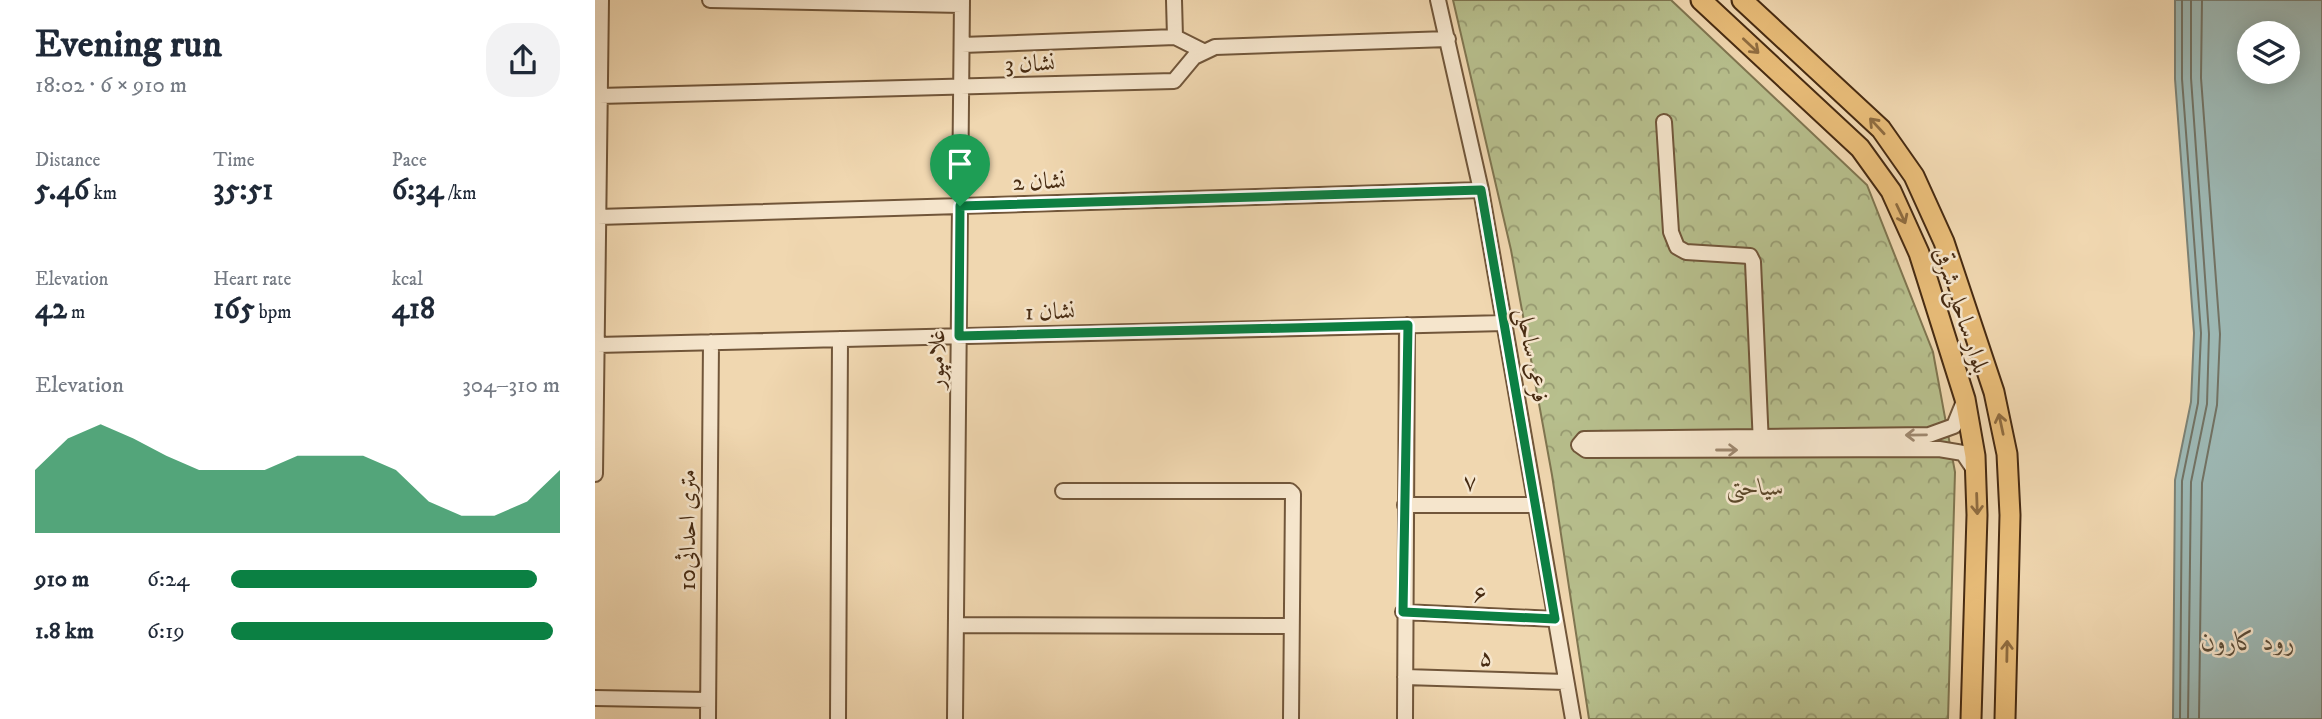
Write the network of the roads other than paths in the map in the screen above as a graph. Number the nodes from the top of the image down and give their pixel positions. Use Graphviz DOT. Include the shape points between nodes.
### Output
graph roads {
  1 [pos="601,0"];
  2 [pos="710,0"];
  3 [pos="1174,0"];
  4 [pos="1439,0"];
  5 [pos="1701,0"];
  6 [pos="1742,0"];
  7 [pos="963,2"];
  8 [pos="1175,37"];
  9 [pos="1448,39"];
  10 [pos="962,45"];
  11 [pos="1203,51"];
  12 [pos="961,87"];
  13 [pos="600,96"];
  14 [pos="1664,122"];
  15 [pos="1481,190"];
  16 [pos="960,206"];
  17 [pos="598,217"];
  18 [pos="1505,323"];
  19 [pos="1408,325"];
  20 [pos="959,336"];
  21 [pos="840,339"];
  22 [pos="711,342"];
  23 [pos="597,345"];
  24 [pos="1965,399"];
  25 [pos="1941,430"];
  26 [pos="1761,443"];
  27 [pos="1944,450"];
  28 [pos="1976,472"];
  29 [pos="595,474"];
  30 [pos="1063,491"];
  31 [pos="1405,505"];
  32 [pos="1536,505"];
  33 [pos="1403,612"];
  34 [pos="1555,619"];
  35 [pos="956,625"];
  36 [pos="1291,626"];
  37 [pos="1405,677"];
  38 [pos="1566,682"];
  39 [pos="595,698"];
  40 [pos="708,700"];
  41 [pos="708,719"];
  42 [pos="838,719"];
  43 [pos="955,719"];
  44 [pos="1291,719"];
  45 [pos="1405,719"];
  46 [pos="1573,719"];
  47 [pos="1971,719"];
  48 [pos="2005,719"];
  1 -- 13 [label="street"];
  2 -- 7 [label="street"];
  3 -- 8 [label="street"];
  4 -- 9 [label="street, فرعی ساحلی"];
  5 -- 24 [label="main road, بلوار ساحلی شرقی, one-way" via="1860,148 1891,191 1919,253"];
  48 -- 6 [label="main road, بلوار ساحلی شرقی, one-way" via="2007,454 1994,392 1948,254 1914,176 1881,129"];
  7 -- 10 [label="street, غلامپور"];
  8 -- 10 [label="street"];
  8 -- 11 [label="street"];
  9 -- 11 [label="street"];
  9 -- 15 [label="street, فرعی ساحلی"];
  10 -- 12 [label="street, غلامپور"];
  11 -- 12 [label="street, نشان 3" via="1174,81"];
  12 -- 13 [label="street, نشان 3"];
  12 -- 16 [label="street, غلامپور"];
  13 -- 17 [label="street"];
  14 -- 26 [label="street" via="1671,232 1677,247 1686,253 1750,256 1753,262"];
  15 -- 16 [label="street, نشان 2"];
  15 -- 18 [label="street, فرعی ساحلی"];
  16 -- 17 [label="street, نشان 2"];
  16 -- 20 [label="street, غلامپور"];
  17 -- 23 [label="street"];
  18 -- 19 [label="street, نشان 1"];
  18 -- 32 [label="street, فرعی ساحلی"];
  19 -- 20 [label="street, نشان 1"];
  19 -- 31 [label="street"];
  20 -- 21 [label="street, نشان 1"];
  20 -- 35 [label="street, غلامپور"];
  21 -- 22 [label="street, نشان 1"];
  21 -- 42 [label="street"];
  22 -- 23 [label="street, نشان 1"];
  22 -- 40 [label="street, 10متری احداثی"];
  23 -- 29 [label="street"];
  24 -- 25 [label="street" via="1954,426"];
  24 -- 28 [label="main road, بلوار ساحلی شرقی"];
  25 -- 26 [label="street, one-way" via="1929,435"];
  25 -- 27 [label="street"];
  26 -- 26 [label="street, one-way" via="1584,439 1579,445 1586,450"];
  26 -- 27 [label="street"];
  27 -- 28 [label="street" via="1963,453"];
  28 -- 47 [label="main road, بلوار ساحلی شرقی, one-way"];
  30 -- 36 [label="street" via="1290,491 1294,498"];
  31 -- 32 [label="street, ۷"];
  31 -- 33 [label="street"];
  32 -- 34 [label="street, فرعی ساحلی"];
  33 -- 34 [label="street, ۶"];
  33 -- 37 [label="street"];
  34 -- 38 [label="street, فرعی ساحلی"];
  35 -- 36 [label="street"];
  35 -- 43 [label="street, غلامپور"];
  36 -- 44 [label="street"];
  37 -- 38 [label="street, ۵"];
  37 -- 45 [label="street"];
  38 -- 46 [label="street, فرعی ساحلی"];
  39 -- 40 [label="street"];
  40 -- 41 [label="street, 10متری احداثی"];
}
